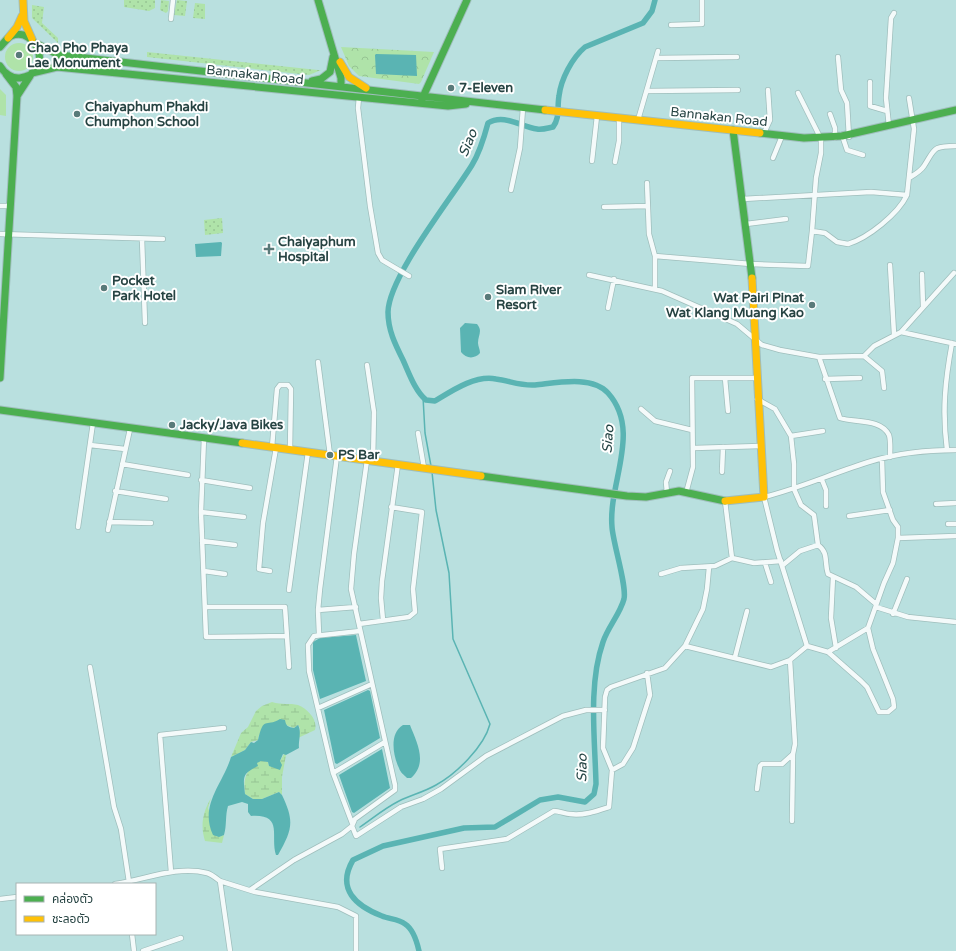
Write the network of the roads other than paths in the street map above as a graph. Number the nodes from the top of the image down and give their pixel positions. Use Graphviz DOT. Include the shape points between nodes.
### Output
graph roads {
  1 [pos="23,0"];
  2 [pos="173,0"];
  3 [pos="318,0"];
  4 [pos="467,0"];
  5 [pos="702,0"];
  6 [pos="894,13"];
  7 [pos="22,16"];
  8 [pos="171,19"];
  9 [pos="671,25"];
  10 [pos="34,42"];
  11 [pos="3,43"];
  12 [pos="333,49"];
  13 [pos="658,51"];
  14 [pos="737,57"];
  15 [pos="838,57"];
  16 [pos="656,58"];
  17 [pos="111,61"];
  18 [pos="2,69"];
  19 [pos="188,69"];
  20 [pos="110,72"];
  21 [pos="32,74"];
  22 [pos="187,80"];
  23 [pos="283,80"];
  24 [pos="300,82"];
  25 [pos="870,82"];
  26 [pos="341,86"];
  27 [pos="282,89"];
  28 [pos="370,89"];
  29 [pos="738,90"];
  30 [pos="768,90"];
  31 [pos="647,91"];
  32 [pos="798,93"];
  33 [pos="340,95"];
  34 [pos="17,96"];
  35 [pos="359,97"];
  36 [pos="909,98"];
  37 [pos="422,99"];
  38 [pos="523,108"];
  39 [pos="956,110"];
  40 [pos="887,111"];
  41 [pos="830,114"];
  42 [pos="597,116"];
  43 [pos="619,118"];
  44 [pos="638,120"];
  45 [pos="913,120"];
  46 [pos="889,126"];
  47 [pos="733,130"];
  48 [pos="764,133"];
  49 [pos="782,136"];
  50 [pos="842,138"];
  51 [pos="821,139"];
  52 [pos="956,146"];
  53 [pos="863,155"];
  54 [pos="773,158"];
  55 [pos="592,161"];
  56 [pos="615,162"];
  57 [pos="909,178"];
  58 [pos="647,183"];
  59 [pos="511,190"];
  60 [pos="815,195"];
  61 [pos="907,195"];
  62 [pos="742,200"];
  63 [pos="0,206"];
  64 [pos="11,206"];
  65 [pos="648,206"];
  66 [pos="604,207"];
  67 [pos="786,219"];
  68 [pos="746,224"];
  69 [pos="812,231"];
  70 [pos="0,234"];
  71 [pos="9,234"];
  72 [pos="142,239"];
  73 [pos="163,239"];
  74 [pos="656,256"];
  75 [pos="751,264"];
  76 [pos="890,266"];
  77 [pos="954,272"];
  78 [pos="922,274"];
  79 [pos="589,275"];
  80 [pos="410,276"];
  81 [pos="614,279"];
  82 [pos="655,289"];
  83 [pos="2,301"];
  84 [pos="923,306"];
  85 [pos="608,308"];
  86 [pos="144,323"];
  87 [pos="901,332"];
  88 [pos="894,334"];
  89 [pos="755,340"];
  90 [pos="954,344"];
  91 [pos="864,356"];
  92 [pos="819,357"];
  93 [pos="318,362"];
  94 [pos="367,365"];
  95 [pos="0,378"];
  96 [pos="725,378"];
  97 [pos="756,378"];
  98 [pos="860,378"];
  99 [pos="825,379"];
  100 [pos="884,388"];
  101 [pos="757,399"];
  102 [pos="641,409"];
  103 [pos="0,410"];
  104 [pos="728,411"];
  105 [pos="93,423"];
  106 [pos="130,429"];
  107 [pos="692,430"];
  108 [pos="823,432"];
  109 [pos="418,433"];
  110 [pos="791,436"];
  111 [pos="204,438"];
  112 [pos="90,445"];
  113 [pos="760,446"];
  114 [pos="274,448"];
  115 [pos="694,448"];
  116 [pos="723,448"];
  117 [pos="125,449"];
  118 [pos="290,450"];
  119 [pos="947,450"];
  120 [pos="956,450"];
  121 [pos="308,452"];
  122 [pos="333,456"];
  123 [pos="890,458"];
  124 [pos="882,459"];
  125 [pos="370,461"];
  126 [pos="122,464"];
  127 [pos="398,464"];
  128 [pos="426,468"];
  129 [pos="670,471"];
  130 [pos="722,472"];
  131 [pos="188,475"];
  132 [pos="201,480"];
  133 [pos="822,480"];
  134 [pos="250,488"];
  135 [pos="794,489"];
  136 [pos="115,492"];
  137 [pos="667,493"];
  138 [pos="686,493"];
  139 [pos="764,497"];
  140 [pos="166,499"];
  141 [pos="725,501"];
  142 [pos="956,503"];
  143 [pos="936,504"];
  144 [pos="826,506"];
  145 [pos="391,507"];
  146 [pos="890,510"];
  147 [pos="201,512"];
  148 [pos="849,516"];
  149 [pos="244,517"];
  150 [pos="109,522"];
  151 [pos="151,523"];
  152 [pos="948,524"];
  153 [pos="956,524"];
  154 [pos="78,527"];
  155 [pos="108,530"];
  156 [pos="956,536"];
  157 [pos="898,538"];
  158 [pos="202,541"];
  159 [pos="235,545"];
  160 [pos="818,545"];
  161 [pos="732,558"];
  162 [pos="765,563"];
  163 [pos="782,563"];
  164 [pos="709,567"];
  165 [pos="204,571"];
  166 [pos="270,571"];
  167 [pos="225,574"];
  168 [pos="661,574"];
  169 [pos="833,577"];
  170 [pos="907,579"];
  171 [pos="771,582"];
  172 [pos="289,590"];
  173 [pos="876,605"];
  174 [pos="206,607"];
  175 [pos="356,607"];
  176 [pos="318,610"];
  177 [pos="747,611"];
  178 [pos="893,614"];
  179 [pos="383,620"];
  180 [pos="956,622"];
  181 [pos="359,624"];
  182 [pos="868,628"];
  183 [pos="360,631"];
  184 [pos="319,634"];
  185 [pos="287,636"];
  186 [pos="685,646"];
  187 [pos="807,646"];
  188 [pos="836,648"];
  189 [pos="828,652"];
  190 [pos="735,657"];
  191 [pos="790,660"];
  192 [pos="90,667"];
  193 [pos="289,667"];
  194 [pos="647,674"];
  195 [pos="372,684"];
  196 [pos="318,708"];
  197 [pos="604,710"];
  198 [pos="224,728"];
  199 [pos="385,742"];
  200 [pos="793,754"];
  201 [pos="612,770"];
  202 [pos="333,773"];
  203 [pos="757,789"];
  204 [pos="792,821"];
  205 [pos="352,828"];
  206 [pos="442,868"];
  207 [pos="172,872"];
  208 [pos="220,881"];
  209 [pos="126,883"];
  210 [pos="250,890"];
  211 [pos="16,897"];
  212 [pos="0,899"];
  213 [pos="132,935"];
  214 [pos="181,938"];
  215 [pos="134,951"];
  216 [pos="142,951"];
  217 [pos="230,951"];
  218 [pos="356,951"];
  1 -- 7 [label="street"];
  2 -- 8 [label="street"];
  3 -- 12 [label="street"];
  4 -- 37 [label="street"];
  5 -- 9 [label="street" via="702,24"];
  6 -- 40 [label="street" via="891,18"];
  7 -- 10 [label="street"];
  7 -- 11 [label="street" via="17,27"];
  10 -- 11 [label="street" via="20,35"];
  10 -- 17 [label="street, Bannakan Road" via="59,55"];
  10 -- 21 [label="street" via="41,57 40,64"];
  12 -- 24 [label="street" via="334,62 330,72 321,79"];
  12 -- 26 [label="street"];
  12 -- 28 [label="street" via="349,76 359,85"];
  13 -- 16 [label="street"];
  14 -- 16 [label="street"];
  15 -- 50 [label="street" via="841,90 847,103"];
  16 -- 31 [label="street"];
  17 -- 19 [label="street, Bannakan Road"];
  17 -- 20 [label="street"];
  18 -- 21 [label="street, Bannakan Road" via="18,78"];
  18 -- 34 [label="street" via="16,87"];
  19 -- 22 [label="street"];
  19 -- 23 [label="street, Bannakan Road"];
  20 -- 21 [label="street, Bannakan Road" via="57,67"];
  20 -- 22 [label="street, Bannakan Road"];
  21 -- 34 [label="street"];
  22 -- 27 [label="street, Bannakan Road"];
  23 -- 24 [label="street, Bannakan Road"];
  23 -- 27 [label="street"];
  24 -- 26 [label="street, Bannakan Road"];
  25 -- 40 [label="street" via="870,106"];
  26 -- 28 [label="street, Bannakan Road"];
  26 -- 33 [label="street"];
  27 -- 33 [label="street, Bannakan Road"];
  28 -- 37 [label="street, Bannakan Road"];
  29 -- 31 [label="street"];
  30 -- 48 [label="street" via="770,120"];
  31 -- 44 [label="street"];
  32 -- 51 [label="street"];
  33 -- 35 [label="street, Bannakan Road"];
  34 -- 64 [label="street"];
  35 -- 37 [label="street, Bannakan Road"];
  35 -- 80 [label="street" via="366,176 378,253 382,260"];
  36 -- 45 [label="street"];
  37 -- 38 [label="street, Bannakan Road"];
  38 -- 42 [label="street, Bannakan Road"];
  38 -- 59 [label="street" via="520,148"];
  39 -- 45 [label="street, Bannakan Road"];
  40 -- 46 [label="street"];
  41 -- 50 [label="street"];
  42 -- 43 [label="street, Bannakan Road"];
  42 -- 55 [label="street"];
  43 -- 44 [label="street, Bannakan Road"];
  43 -- 56 [label="street" via="619,141"];
  44 -- 47 [label="street, Bannakan Road"];
  45 -- 46 [label="street, Bannakan Road"];
  45 -- 57 [label="street"];
  46 -- 50 [label="street, Bannakan Road"];
  47 -- 48 [label="street, Bannakan Road"];
  47 -- 62 [label="street"];
  48 -- 49 [label="street, Bannakan Road"];
  49 -- 51 [label="street, Bannakan Road"];
  49 -- 54 [label="street"];
  50 -- 51 [label="street, Bannakan Road"];
  50 -- 53 [label="street" via="848,150"];
  51 -- 60 [label="street"];
  52 -- 57 [label="street" via="934,150 924,167"];
  57 -- 61 [label="street"];
  58 -- 65 [label="street"];
  60 -- 61 [label="street" via="871,192"];
  60 -- 62 [label="street"];
  60 -- 69 [label="street"];
  61 -- 69 [label="street" via="904,203 890,218 852,242 837,242 825,233"];
  62 -- 68 [label="street"];
  63 -- 64 [label="street"];
  64 -- 71 [label="street"];
  65 -- 66 [label="street"];
  65 -- 74 [label="street" via="649,234"];
  67 -- 68 [label="street"];
  68 -- 75 [label="street"];
  69 -- 75 [label="street" via="808,266"];
  70 -- 71 [label="street"];
  71 -- 72 [label="street"];
  71 -- 83 [label="street"];
  72 -- 73 [label="street"];
  72 -- 86 [label="street"];
  74 -- 75 [label="street"];
  74 -- 82 [label="street"];
  75 -- 89 [label="street"];
  76 -- 88 [label="street"];
  77 -- 84 [label="street"];
  78 -- 84 [label="street"];
  79 -- 81 [label="street"];
  81 -- 82 [label="street"];
  81 -- 85 [label="street"];
  82 -- 89 [label="street" via="737,324"];
  83 -- 95 [label="street"];
  84 -- 87 [label="street"];
  87 -- 88 [label="street"];
  87 -- 90 [label="street"];
  88 -- 91 [label="street" via="874,346"];
  89 -- 92 [label="street" via="762,345 780,350"];
  89 -- 97 [label="street"];
  90 -- 119 [label="street" via="944,387"];
  91 -- 92 [label="street"];
  91 -- 100 [label="street" via="882,371"];
  92 -- 99 [label="street"];
  93 -- 122 [label="street"];
  94 -- 125 [label="street" via="374,412 375,441"];
  96 -- 97 [label="street"];
  96 -- 104 [label="street"];
  96 -- 107 [label="street" via="692,378"];
  97 -- 101 [label="street"];
  98 -- 99 [label="street"];
  99 -- 123 [label="street" via="840,418 876,425 885,431 890,442"];
  101 -- 110 [label="street" via="775,408"];
  101 -- 113 [label="street"];
  102 -- 107 [label="street" via="655,420"];
  103 -- 105 [label="street"];
  105 -- 106 [label="street"];
  105 -- 112 [label="street"];
  106 -- 111 [label="street"];
  106 -- 117 [label="street"];
  107 -- 115 [label="street"];
  108 -- 110 [label="street"];
  109 -- 128 [label="street"];
  110 -- 135 [label="street"];
  111 -- 114 [label="street"];
  111 -- 132 [label="street"];
  112 -- 117 [label="street"];
  112 -- 154 [label="street"];
  113 -- 116 [label="street"];
  113 -- 139 [label="street"];
  114 -- 118 [label="street"];
  114 -- 118 [label="street" via="277,389 280,385 288,385 291,389"];
  114 -- 166 [label="street" via="259,568"];
  115 -- 116 [label="street"];
  115 -- 138 [label="street" via="693,467"];
  116 -- 130 [label="street"];
  117 -- 126 [label="street"];
  118 -- 121 [label="street"];
  119 -- 120 [label="street"];
  119 -- 123 [label="street" via="929,450"];
  121 -- 122 [label="street"];
  121 -- 172 [label="street"];
  122 -- 125 [label="street"];
  122 -- 176 [label="street"];
  123 -- 124 [label="street"];
  124 -- 133 [label="street"];
  124 -- 146 [label="street" via="883,492"];
  125 -- 127 [label="street"];
  125 -- 175 [label="street" via="354,554 351,589"];
  126 -- 131 [label="street"];
  126 -- 136 [label="street"];
  127 -- 128 [label="street"];
  127 -- 145 [label="street"];
  128 -- 137 [label="street" via="605,494 646,497"];
  129 -- 137 [label="street" via="666,482"];
  132 -- 134 [label="street"];
  132 -- 147 [label="street"];
  133 -- 135 [label="street"];
  133 -- 144 [label="street" via="826,490"];
  135 -- 139 [label="street"];
  135 -- 160 [label="street" via="801,505 814,515"];
  136 -- 140 [label="street"];
  136 -- 150 [label="street"];
  137 -- 138 [label="street"];
  138 -- 141 [label="street"];
  139 -- 141 [label="street"];
  139 -- 163 [label="street"];
  141 -- 161 [label="street"];
  142 -- 143 [label="street"];
  145 -- 179 [label="street" via="381,587"];
  145 -- 179 [label="street" via="421,511 423,516 413,589 414,614"];
  146 -- 148 [label="street"];
  146 -- 157 [label="street" via="898,527"];
  147 -- 149 [label="street"];
  147 -- 158 [label="street"];
  150 -- 151 [label="street"];
  150 -- 155 [label="street"];
  152 -- 153 [label="street"];
  156 -- 157 [label="street"];
  157 -- 173 [label="street" via="893,563"];
  158 -- 159 [label="street"];
  158 -- 165 [label="street"];
  160 -- 163 [label="street" via="800,551"];
  160 -- 169 [label="street" via="825,551 826,569"];
  161 -- 162 [label="street"];
  161 -- 164 [label="street"];
  162 -- 163 [label="street"];
  162 -- 171 [label="street"];
  163 -- 187 [label="street"];
  164 -- 168 [label="street" via="681,568"];
  164 -- 186 [label="street" via="703,609"];
  165 -- 167 [label="street"];
  165 -- 174 [label="street"];
  169 -- 173 [label="street" via="856,587"];
  169 -- 188 [label="street" via="831,618"];
  170 -- 178 [label="street"];
  173 -- 178 [label="street"];
  173 -- 182 [label="street"];
  174 -- 185 [label="street" via="285,607"];
  174 -- 185 [label="street" via="206,637"];
  175 -- 176 [label="street"];
  175 -- 181 [label="street"];
  176 -- 184 [label="street"];
  177 -- 190 [label="street"];
  178 -- 180 [label="street"];
  179 -- 181 [label="street"];
  181 -- 183 [label="street"];
  182 -- 188 [label="street"];
  182 -- 189 [label="street" via="873,649 893,698 894,707 888,712 879,712 867,687"];
  183 -- 184 [label="street"];
  183 -- 195 [label="street"];
  184 -- 196 [label="street" via="311,638 308,645 309,671"];
  185 -- 193 [label="street"];
  186 -- 190 [label="street"];
  186 -- 194 [label="street" via="665,668"];
  187 -- 189 [label="street"];
  187 -- 191 [label="street"];
  188 -- 189 [label="street"];
  190 -- 191 [label="street" via="766,667 779,666"];
  191 -- 200 [label="street" via="795,737"];
  192 -- 209 [label="street" via="114,807 121,829"];
  194 -- 197 [label="street" via="607,690"];
  194 -- 201 [label="street" via="650,695 633,748 623,764"];
  195 -- 196 [label="street"];
  195 -- 199 [label="street"];
  196 -- 202 [label="street"];
  197 -- 201 [label="street" via="603,748"];
  197 -- 205 [label="street" via="586,710 563,716 486,756 442,789 405,805 356,836"];
  198 -- 207 [label="street" via="160,735"];
  199 -- 202 [label="street"];
  199 -- 205 [label="street" via="395,790 363,812"];
  200 -- 203 [label="street" via="782,764 762,764"];
  200 -- 204 [label="street"];
  201 -- 206 [label="street" via="609,807 590,813 569,814 554,811 507,839 440,849"];
  202 -- 205 [label="street"];
  205 -- 210 [label="street" via="294,860"];
  207 -- 208 [label="street" via="208,873"];
  207 -- 209 [label="street"];
  208 -- 210 [label="street"];
  208 -- 217 [label="street"];
  210 -- 218 [label="street" via="338,907 356,916"];
  211 -- 212 [label="street"];
  213 -- 215 [label="street"];
  214 -- 216 [label="street"];
}
